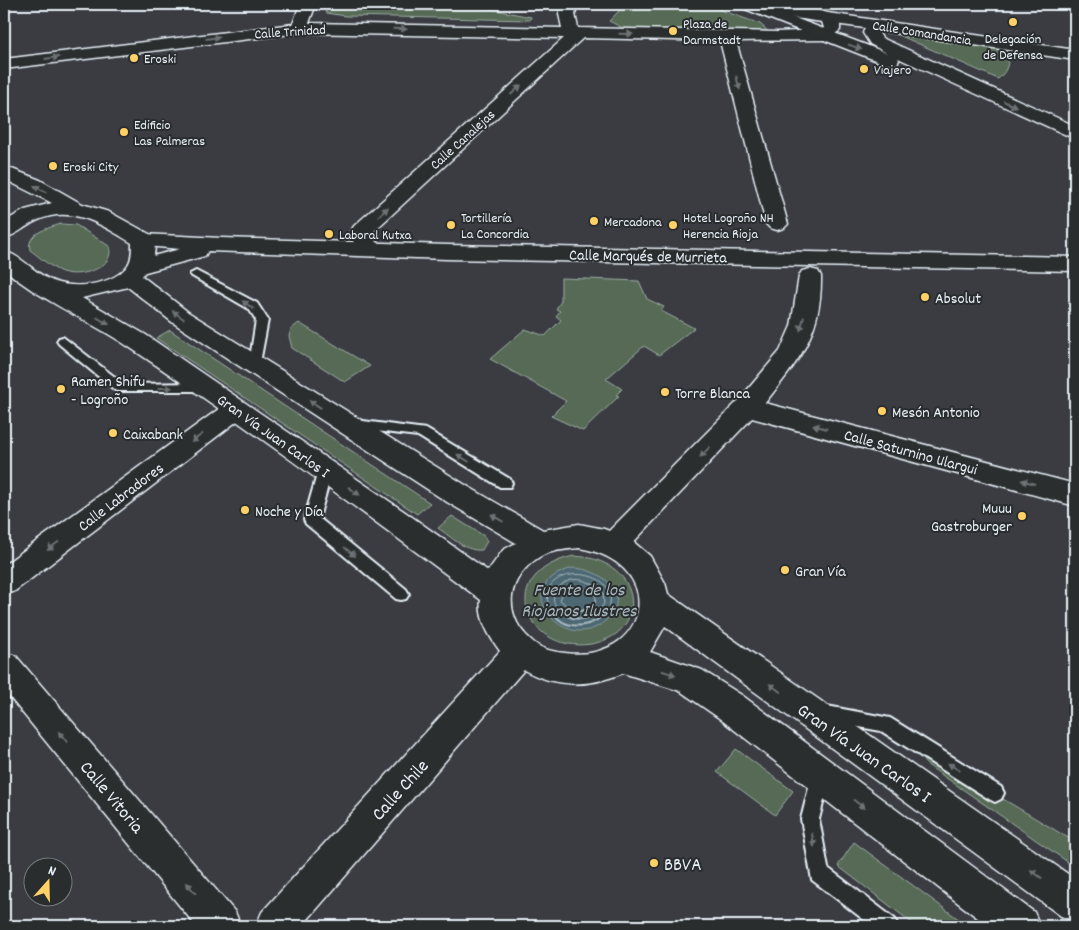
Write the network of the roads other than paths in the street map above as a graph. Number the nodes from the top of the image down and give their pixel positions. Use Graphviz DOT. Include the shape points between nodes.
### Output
graph roads {
  1 [pos="308,4"];
  2 [pos="571,4"];
  3 [pos="745,4"];
  4 [pos="763,4"];
  5 [pos="777,4"];
  6 [pos="827,18"];
  7 [pos="875,25"];
  8 [pos="298,28"];
  9 [pos="574,34"];
  10 [pos="824,35"];
  11 [pos="728,36"];
  12 [pos="1075,55"];
  13 [pos="4,64"];
  14 [pos="966,84"];
  15 [pos="1075,133"];
  16 [pos="4,172"];
  17 [pos="4,183"];
  18 [pos="75,208"];
  19 [pos="777,224"];
  20 [pos="9,227"];
  21 [pos="143,240"];
  22 [pos="221,245"];
  23 [pos="370,249"];
  24 [pos="6,261"];
  25 [pos="1075,264"];
  26 [pos="133,272"];
  27 [pos="196,274"];
  28 [pos="810,276"];
  29 [pos="46,287"];
  30 [pos="63,341"];
  31 [pos="255,365"];
  32 [pos="205,387"];
  33 [pos="747,407"];
  34 [pos="236,409"];
  35 [pos="346,424"];
  36 [pos="325,471"];
  37 [pos="504,484"];
  38 [pos="1075,495"];
  39 [pos="539,542"];
  40 [pos="614,544"];
  41 [pos="4,582"];
  42 [pos="495,593"];
  43 [pos="401,594"];
  44 [pos="654,601"];
  45 [pos="521,651"];
  46 [pos="622,658"];
  47 [pos="4,666"];
  48 [pos="807,710"];
  49 [pos="821,776"];
  50 [pos="995,793"];
  51 [pos="1075,902"];
  52 [pos="221,926"];
  53 [pos="276,926"];
  54 [pos="888,926"];
  55 [pos="1020,926"];
  1 -- 8 [label="main road"];
  2 -- 9 [label="main road" via="567,14"];
  3 -- 10 [label="main road"];
  4 -- 6 [label="main road"];
  5 -- 6 [label="main road"];
  6 -- 7 [label="main road, Calle Comandancia"];
  6 -- 10 [label="main road" via="832,30"];
  7 -- 12 [label="main road, Calle Comandancia"];
  7 -- 14 [label="main road" via="871,33 876,41"];
  8 -- 9 [label="main road, Calle Trinidad, one-way"];
  13 -- 8 [label="main road, Calle Trinidad, one-way"];
  9 -- 11 [label="main road, Calle Trinidad, one-way"];
  23 -- 9 [label="main road, Calle Canalejas, one-way" via="362,231"];
  10 -- 11 [label="main road, Calle Trinidad"];
  10 -- 14 [label="main road, one-way"];
  11 -- 19 [label="main road, one-way" via="728,46"];
  14 -- 15 [label="main road, one-way"];
  18 -- 16 [label="main road, one-way"];
  17 -- 20 [label="main road" via="23,204"];
  18 -- 20 [label="main road" via="47,210"];
  18 -- 21 [label="main road" via="88,211"];
  21 -- 22 [label="main road, Calle Marqués de Murrieta"];
  21 -- 26 [label="main road" via="143,255"];
  22 -- 23 [label="main road, Calle Marqués de Murrieta"];
  22 -- 26 [label="main road, Calle Marqués de Murrieta"];
  23 -- 25 [label="main road, Calle Marqués de Murrieta"];
  24 -- 29 [label="main road, Gran Vía Juan Carlos I"];
  26 -- 29 [label="main road, Calle Marqués de Murrieta" via="102,288 85,292"];
  31 -- 26 [label="main road, one-way" via="180,317"];
  31 -- 27 [label="lane, one-way" via="262,320 253,306"];
  28 -- 33 [label="main road, one-way" via="803,326 792,354"];
  29 -- 32 [label="main road, Gran Vía Juan Carlos I, one-way" via="137,341"];
  30 -- 32 [label="lane, one-way" via="120,388"];
  35 -- 31 [label="main road, one-way"];
  32 -- 34 [label="main road, Gran Vía Juan Carlos I"];
  38 -- 33 [label="main road, Calle Saturnino Ulargui, one-way"];
  33 -- 40 [label="main road, one-way"];
  34 -- 36 [label="main road, Gran Vía Juan Carlos I"];
  34 -- 41 [label="main road, Calle Labradores, one-way"];
  37 -- 35 [label="lane, one-way" via="421,432"];
  39 -- 35 [label="main road, one-way"];
  36 -- 42 [label="main road, Gran Vía Juan Carlos I, one-way"];
  36 -- 43 [label="lane, one-way" via="311,520"];
  39 -- 40 [label="main road" via="559,536 579,536"];
  39 -- 42 [label="main road" via="523,550 510,563 500,577"];
  40 -- 44 [label="main road" via="644,570"];
  42 -- 45 [label="main road" via="495,609 500,624 508,639"];
  44 -- 46 [label="main road" via="647,633"];
  48 -- 44 [label="main road, Gran Vía Juan Carlos I, one-way"];
  45 -- 46 [label="main road" via="539,662 582,670"];
  45 -- 53 [label="main road, Calle Chile"];
  46 -- 49 [label="main road, one-way" via="690,680"];
  52 -- 47 [label="main road, Calle Vitoria, one-way"];
  50 -- 48 [label="lane, one-way" via="884,724"];
  51 -- 48 [label="main road, Gran Vía Juan Carlos I, one-way"];
  49 -- 54 [label="lane, one-way" via="810,819 818,873"];
  49 -- 55 [label="main road, one-way"];
}
